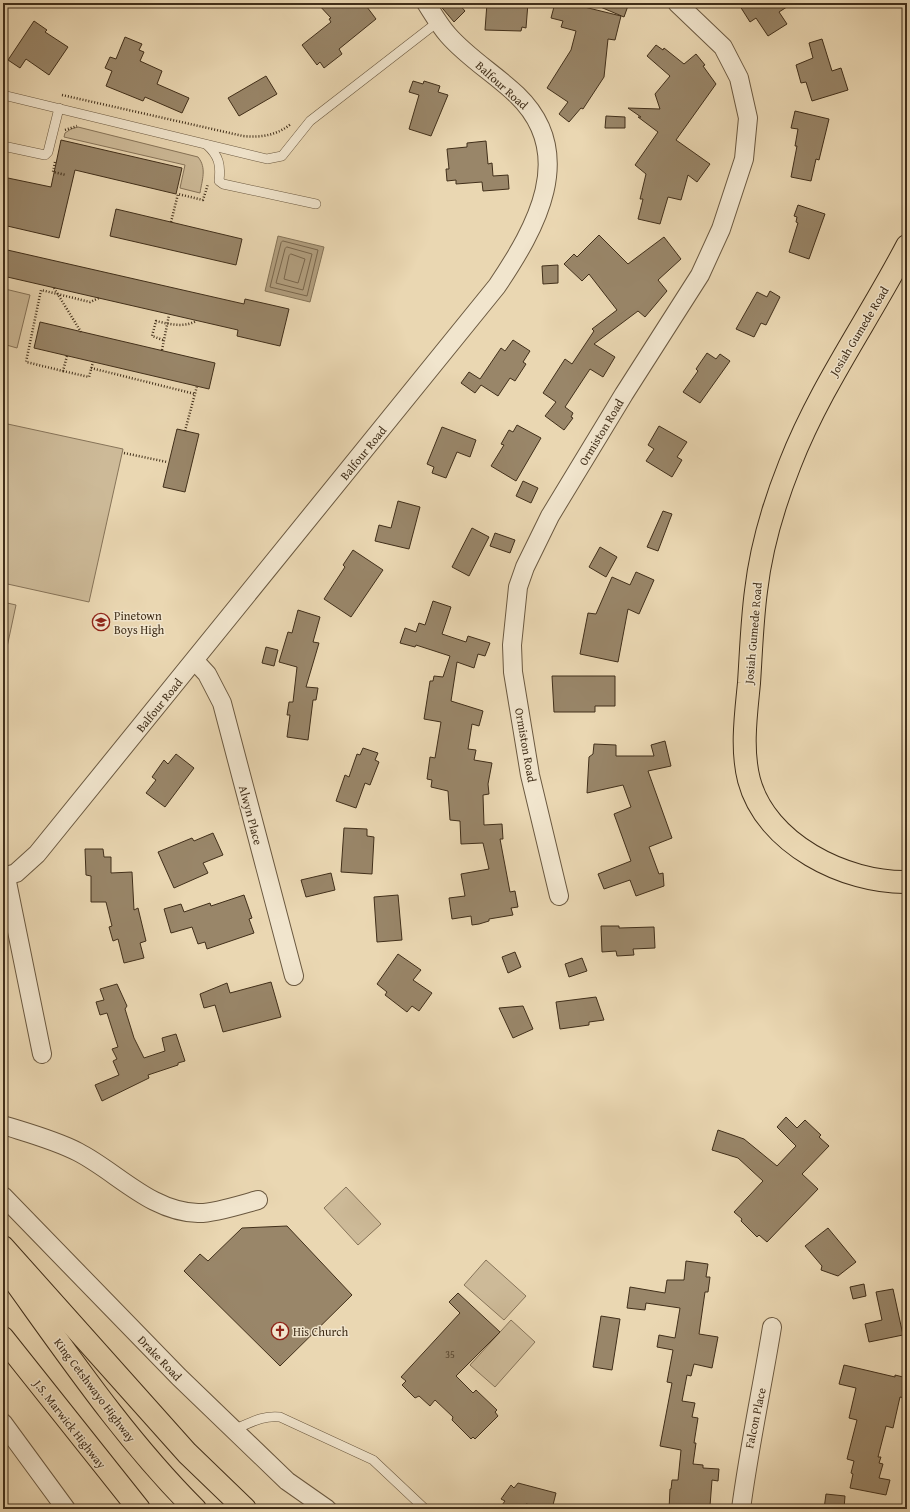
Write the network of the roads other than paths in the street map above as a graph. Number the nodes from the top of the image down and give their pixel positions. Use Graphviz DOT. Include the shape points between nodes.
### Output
graph roads {
  1 [pos="426,3"];
  2 [pos="677,3"];
  3 [pos="439,21"];
  4 [pos="3,95"];
  5 [pos="59,108"];
  6 [pos="206,144"];
  7 [pos="3,146"];
  8 [pos="316,204"];
  9 [pos="907,246"];
  10 [pos="195,661"];
  11 [pos="4,877"];
  12 [pos="907,882"];
  13 [pos="559,896"];
  14 [pos="294,976"];
  15 [pos="42,1054"];
  16 [pos="3,1125"];
  17 [pos="3,1196"];
  18 [pos="258,1200"];
  19 [pos="3,1247"];
  20 [pos="3,1266"];
  21 [pos="772,1327"];
  22 [pos="3,1338"];
  23 [pos="3,1423"];
  24 [pos="234,1429"];
  25 [pos="66,1509"];
  26 [pos="138,1509"];
  27 [pos="195,1509"];
  28 [pos="245,1509"];
  29 [pos="327,1509"];
  30 [pos="425,1509"];
  31 [pos="741,1509"];
  1 -- 3 [label="street, Balfour Road"];
  2 -- 13 [label="street, Ormiston Road" via="723,47 739,78 748,118 744,158 721,230 700,275 550,516 518,587 512,638 512,672 530,774"];
  3 -- 6 [label="lane" via="310,121 282,156 268,159"];
  3 -- 10 [label="street, Balfour Road" via="459,46 518,96 543,130 548,161 544,197 538,216 515,260 497,286"];
  4 -- 5 [label="lane"];
  5 -- 6 [label="lane"];
  5 -- 7 [label="lane" via="45,156"];
  6 -- 8 [label="lane" via="215,153 219,163 219,181 223,184"];
  9 -- 12 [label="main road, Josiah Gumede Road" via="810,417 770,522 756,590 746,750 749,779 758,802 770,822 801,851 853,875"];
  10 -- 11 [label="street, Balfour Road" via="37,854 26,865"];
  10 -- 14 [label="street, Alwyn Place" via="207,674 222,703"];
  11 -- 15 [label="street"];
  16 -- 18 [label="street" via="76,1151 154,1201 182,1211 200,1214"];
  17 -- 24 [label="street, Drake Road" via="179,1377"];
  19 -- 28 [label="main road" via="187,1453"];
  20 -- 27 [label="main road, King Cetshwayo Highway" via="98,1397 148,1459"];
  21 -- 31 [label="street, Falcon Place" via="747,1457"];
  22 -- 26 [label="main road, J.S. Marwick Highway"];
  23 -- 25 [label="street"];
  24 -- 29 [label="street, Drake Road" via="287,1481"];
  24 -- 30 [label="lane" via="263,1417 280,1417 373,1460"];
}
